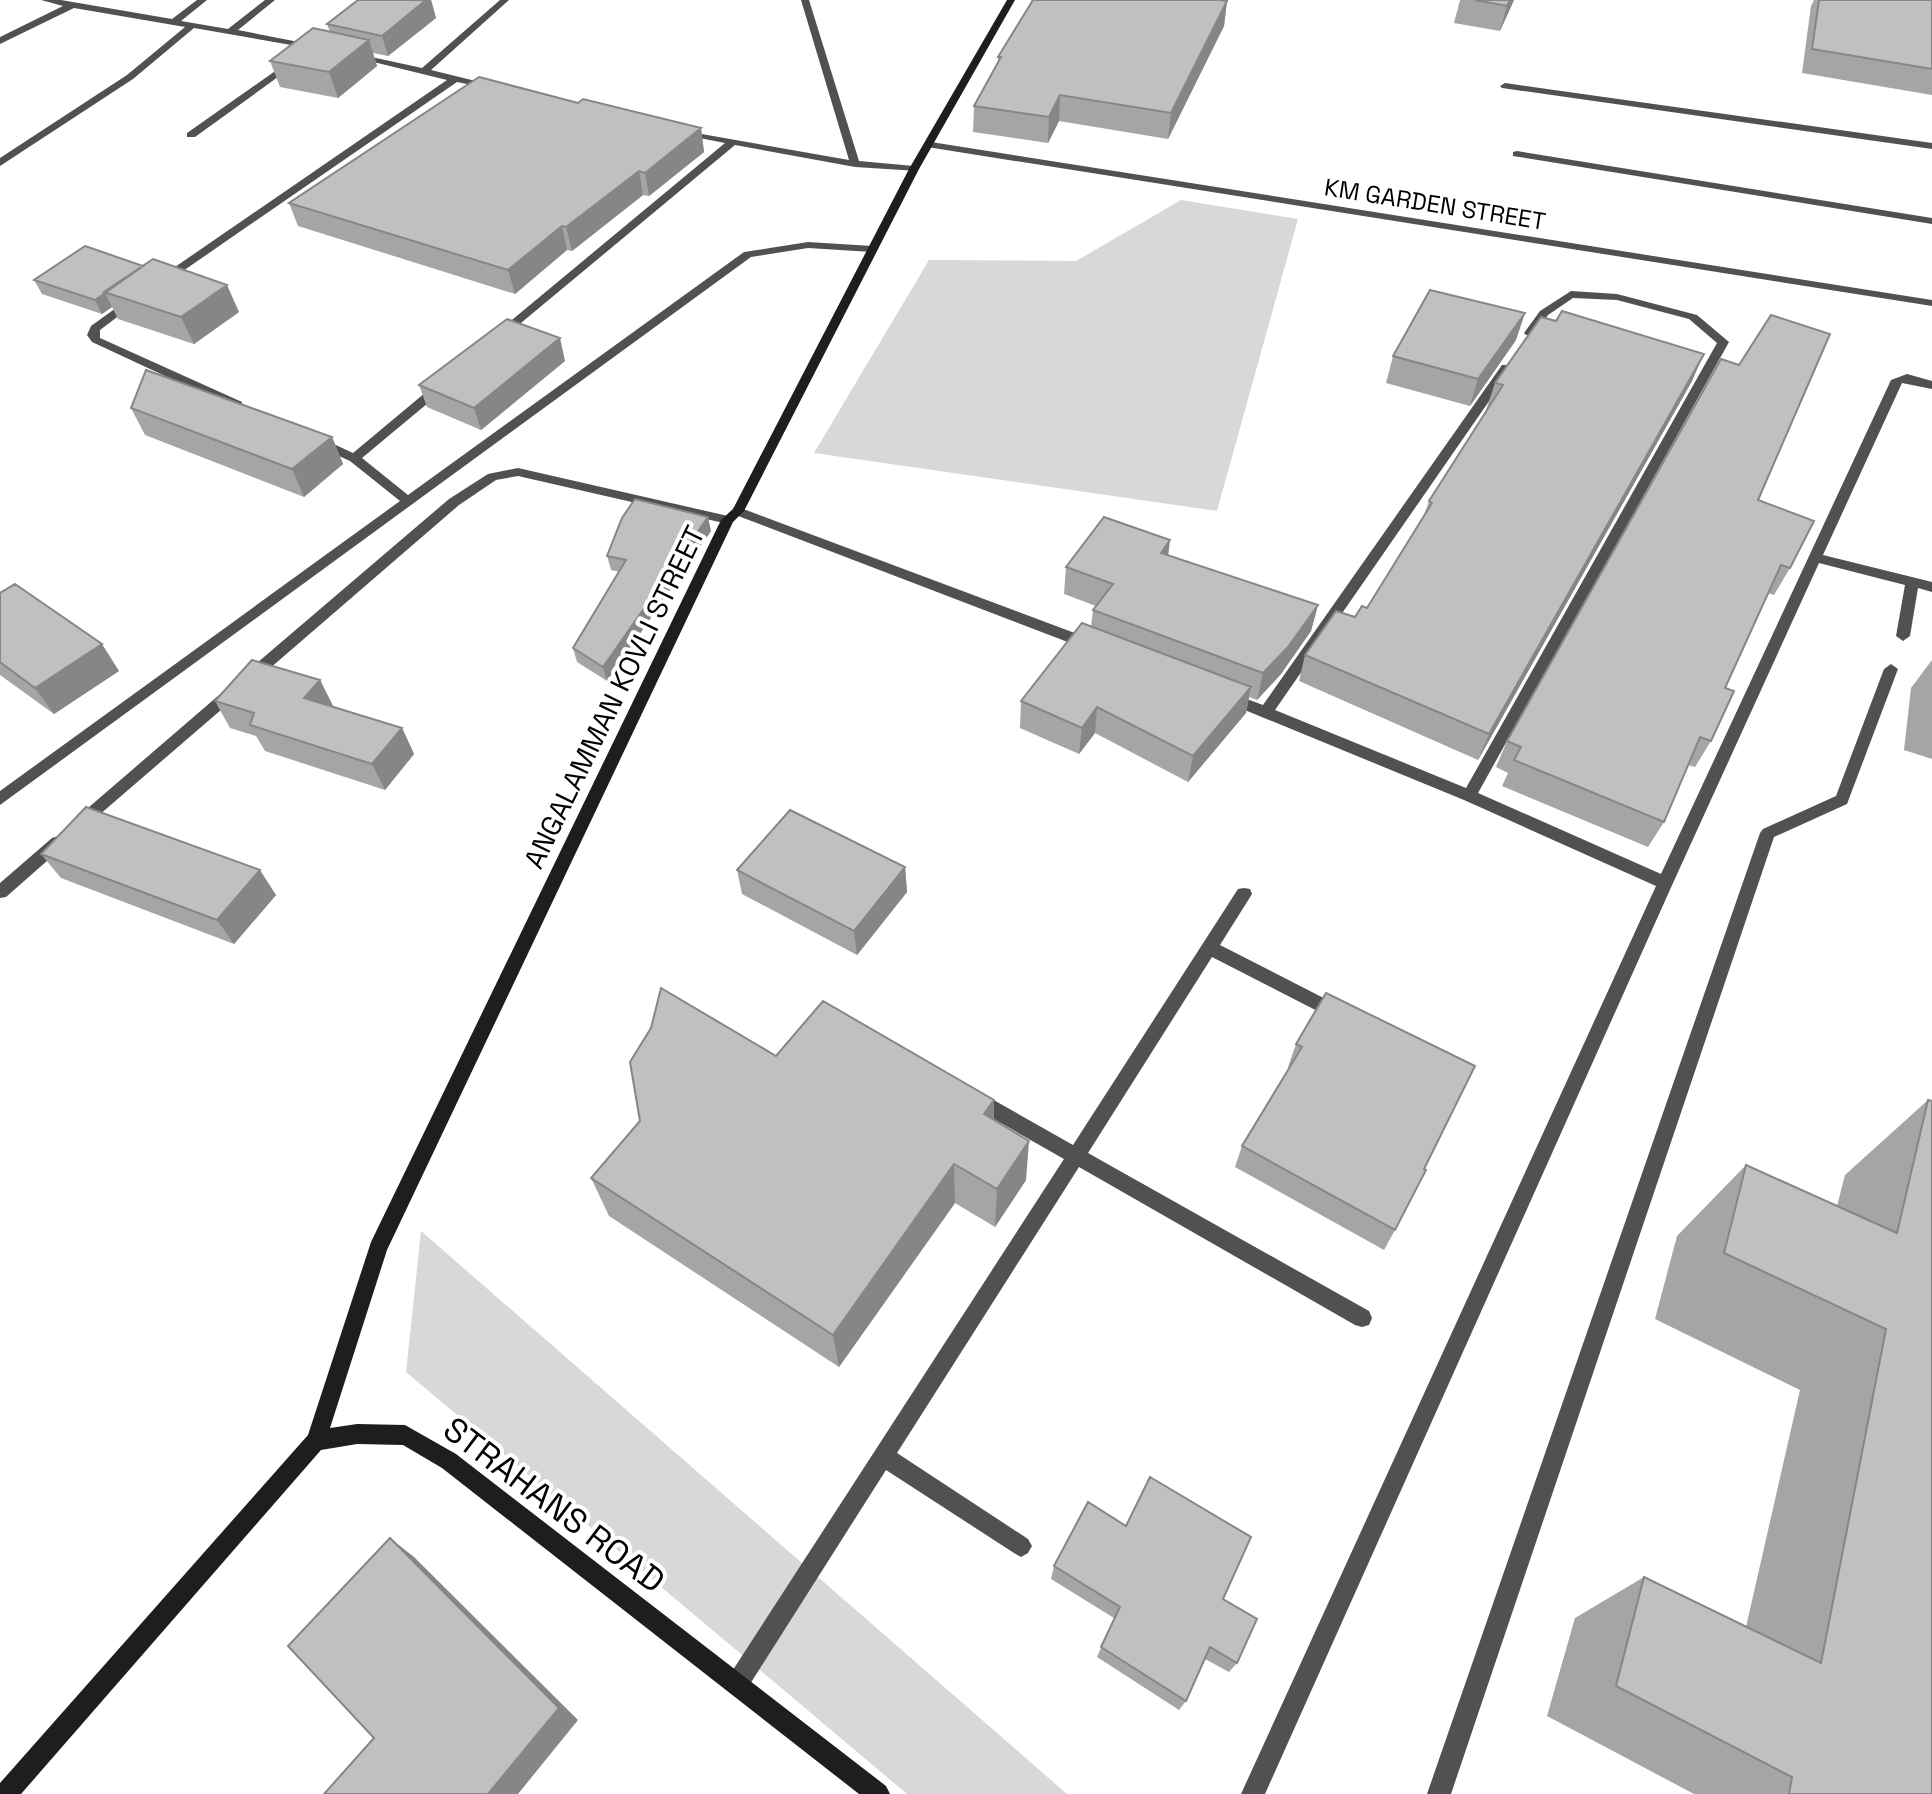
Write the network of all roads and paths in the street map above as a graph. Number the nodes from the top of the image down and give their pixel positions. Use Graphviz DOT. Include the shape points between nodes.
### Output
graph roads {
  1 [pos="45,0"];
  2 [pos="52,0"];
  3 [pos="203,0"];
  4 [pos="271,0"];
  5 [pos="505,0"];
  6 [pos="805,0"];
  7 [pos="1011,0"];
  8 [pos="72,5"];
  9 [pos="172,23"];
  10 [pos="191,26"];
  11 [pos="231,31"];
  12 [pos="322,36"];
  13 [pos="0,41"];
  14 [pos="313,46"];
  15 [pos="329,50"];
  16 [pos="343,52"];
  17 [pos="425,70"];
  18 [pos="455,79"];
  19 [pos="1505,86"];
  20 [pos="501,90"];
  21 [pos="670,129"];
  22 [pos="191,135"];
  23 [pos="731,143"];
  24 [pos="931,145"];
  25 [pos="1932,146"];
  26 [pos="1517,154"];
  27 [pos="0,163"];
  28 [pos="855,164"];
  29 [pos="914,169"];
  30 [pos="1932,221"];
  31 [pos="872,249"];
  32 [pos="154,286"];
  33 [pos="141,295"];
  34 [pos="1932,303"];
  35 [pos="488,346"];
  36 [pos="451,377"];
  37 [pos="1932,385"];
  38 [pos="253,412"];
  39 [pos="311,438"];
  40 [pos="354,458"];
  41 [pos="409,502"];
  42 [pos="733,516"];
  43 [pos="1815,557"];
  44 [pos="1912,582"];
  45 [pos="1932,587"];
  46 [pos="1903,636"];
  47 [pos="1105,650"];
  48 [pos="1891,669"];
  49 [pos="1208,689"];
  50 [pos="1266,712"];
  51 [pos="1469,796"];
  52 [pos="0,799"];
  53 [pos="1665,883"];
  54 [pos="0,892"];
  55 [pos="1244,894"];
  56 [pos="1210,948"];
  57 [pos="1361,1025"];
  58 [pos="965,1093"];
  59 [pos="1075,1156"];
  60 [pos="1362,1318"];
  61 [pos="316,1441"];
  62 [pos="883,1456"];
  63 [pos="1021,1546"];
  64 [pos="737,1684"];
  65 [pos="6,1794"];
  66 [pos="878,1794"];
  67 [pos="1253,1794"];
  68 [pos="1439,1794"];
  1 -- 2 [label="street"];
  2 -- 8 [label="street"];
  3 -- 9 [label="street"];
  4 -- 11 [label="street"];
  5 -- 17 [label="street"];
  6 -- 28 [label="street"];
  7 -- 24 [label="street, ANGALAMMAN KOVLI STREET"];
  8 -- 9 [label="street"];
  8 -- 13 [label="street"];
  9 -- 10 [label="street"];
  10 -- 11 [label="street"];
  10 -- 27 [label="street" via="130,77"];
  11 -- 14 [label="street"];
  12 -- 14 [label="street"];
  14 -- 15 [label="street"];
  14 -- 22 [label="street"];
  16 -- 17 [label="street"];
  17 -- 18 [label="street"];
  18 -- 20 [label="street"];
  18 -- 32 [label="street"];
  19 -- 25 [label="street"];
  21 -- 23 [label="street"];
  23 -- 28 [label="street"];
  23 -- 35 [label="street"];
  24 -- 29 [label="street, ANGALAMMAN KOVLI STREET"];
  24 -- 34 [label="street, KM GARDEN STREET"];
  26 -- 30 [label="street"];
  28 -- 29 [label="street"];
  29 -- 31 [label="street, ANGALAMMAN KOVLI STREET"];
  31 -- 41 [label="street" via="808,245 748,254"];
  31 -- 42 [label="street, ANGALAMMAN KOVLI STREET"];
  33 -- 38 [label="street" via="102,322 93,335 96,340"];
  36 -- 40 [label="street"];
  37 -- 43 [label="street" via="1897,380"];
  39 -- 40 [label="street"];
  40 -- 41 [label="street"];
  41 -- 52 [label="street"];
  42 -- 47 [label="street"];
  42 -- 54 [label="street" via="518,472 492,477 454,502"];
  42 -- 61 [label="street, ANGALAMMAN KOVLI STREET" via="378,1248"];
  43 -- 44 [label="street"];
  43 -- 53 [label="street"];
  44 -- 45 [label="street"];
  44 -- 46 [label="street"];
  48 -- 68 [label="street" via="1842,800 1768,833"];
  49 -- 50 [label="street"];
  50 -- 51 [label="street"];
  50 -- 51 [label="street" via="1544,313 1571,294 1617,297 1693,317 1723,342"];
  51 -- 53 [label="street"];
  53 -- 67 [label="street"];
  55 -- 56 [label="street"];
  56 -- 57 [label="street"];
  56 -- 59 [label="street"];
  58 -- 59 [label="street"];
  59 -- 60 [label="street"];
  59 -- 62 [label="street"];
  61 -- 64 [label="street, STRAHANS ROAD" via="357,1434 405,1435 449,1461"];
  61 -- 65 [label="street"];
  62 -- 63 [label="street"];
  62 -- 64 [label="street"];
  64 -- 66 [label="street, STRAHANS ROAD"];
}
